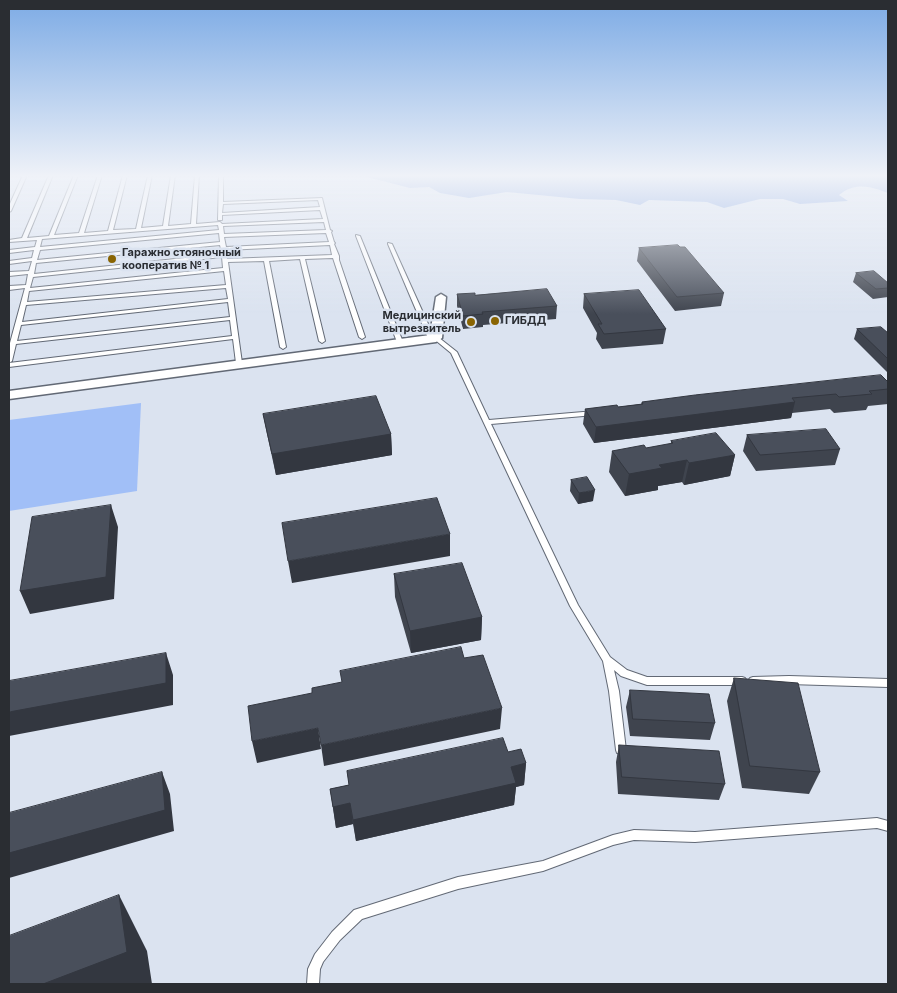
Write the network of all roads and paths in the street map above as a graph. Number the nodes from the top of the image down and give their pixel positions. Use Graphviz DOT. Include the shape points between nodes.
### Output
graph roads {
  1 [pos="32,221"];
  2 [pos="58,221"];
  3 [pos="85,221"];
  4 [pos="113,221"];
  5 [pos="140,221"];
  6 [pos="166,221"];
  7 [pos="193,221"];
  8 [pos="222,221"];
  9 [pos="319,221"];
  10 [pos="326,221"];
  11 [pos="193,226"];
  12 [pos="165,228"];
  13 [pos="138,230"];
  14 [pos="330,231"];
  15 [pos="110,233"];
  16 [pos="81,235"];
  17 [pos="358,236"];
  18 [pos="40,238"];
  19 [pos="52,238"];
  20 [pos="24,240"];
  21 [pos="223,240"];
  22 [pos="9,241"];
  23 [pos="333,243"];
  24 [pos="390,244"];
  25 [pos="38,249"];
  26 [pos="9,251"];
  27 [pos="336,256"];
  28 [pos="302,258"];
  29 [pos="266,260"];
  30 [pos="35,261"];
  31 [pos="9,262"];
  32 [pos="226,269"];
  33 [pos="9,274"];
  34 [pos="31,274"];
  35 [pos="229,286"];
  36 [pos="9,288"];
  37 [pos="28,288"];
  38 [pos="441,297"];
  39 [pos="231,300"];
  40 [pos="24,304"];
  41 [pos="233,318"];
  42 [pos="18,324"];
  43 [pos="236,337"];
  44 [pos="362,337"];
  45 [pos="434,338"];
  46 [pos="322,341"];
  47 [pos="400,342"];
  48 [pos="13,343"];
  49 [pos="283,347"];
  50 [pos="9,361"];
  51 [pos="240,363"];
  52 [pos="9,365"];
  53 [pos="9,394"];
  54 [pos="607,412"];
  55 [pos="487,422"];
  56 [pos="607,660"];
  57 [pos="888,683"];
  58 [pos="621,750"];
  59 [pos="888,826"];
  60 [pos="313,984"];
  1 -- 20 [label="lane"];
  2 -- 19 [label="lane"];
  3 -- 16 [label="lane"];
  4 -- 15 [label="lane"];
  5 -- 13 [label="lane"];
  6 -- 12 [label="lane"];
  7 -- 11 [label="lane"];
  8 -- 21 [label="lane"];
  9 -- 21 [label="lane"];
  10 -- 14 [label="lane"];
  11 -- 12 [label="lane"];
  11 -- 21 [label="lane"];
  12 -- 13 [label="lane"];
  13 -- 15 [label="lane"];
  14 -- 21 [label="lane"];
  14 -- 23 [label="lane"];
  15 -- 16 [label="lane"];
  16 -- 19 [label="lane"];
  17 -- 47 [label="lane"];
  18 -- 19 [label="lane"];
  18 -- 20 [label="lane"];
  18 -- 25 [label="lane"];
  20 -- 22 [label="lane"];
  21 -- 23 [label="lane"];
  21 -- 25 [label="lane"];
  21 -- 29 [label="lane"];
  21 -- 30 [label="lane"];
  21 -- 32 [label="lane"];
  21 -- 34 [label="lane"];
  23 -- 27 [label="lane"];
  24 -- 45 [label="lane"];
  25 -- 26 [label="lane"];
  25 -- 30 [label="lane"];
  27 -- 28 [label="lane"];
  27 -- 44 [label="lane"];
  28 -- 29 [label="lane"];
  28 -- 46 [label="lane"];
  29 -- 49 [label="lane"];
  30 -- 31 [label="lane"];
  30 -- 34 [label="lane"];
  32 -- 35 [label="lane"];
  32 -- 37 [label="lane"];
  33 -- 34 [label="lane"];
  34 -- 37 [label="lane"];
  35 -- 39 [label="lane"];
  35 -- 40 [label="lane"];
  36 -- 37 [label="lane"];
  37 -- 40 [label="lane"];
  38 -- 45 [label="street"];
  39 -- 41 [label="lane"];
  39 -- 42 [label="lane"];
  40 -- 42 [label="lane"];
  41 -- 43 [label="lane"];
  41 -- 48 [label="lane"];
  42 -- 48 [label="lane"];
  43 -- 51 [label="lane"];
  43 -- 52 [label="lane"];
  45 -- 47 [label="street"];
  45 -- 55 [label="lane" via="454,352"];
  47 -- 51 [label="street"];
  48 -- 50 [label="lane"];
  51 -- 53 [label="street"];
  54 -- 55 [label="lane"];
  55 -- 56 [label="lane" via="574,606"];
  56 -- 57 [label="lane" via="624,673 646,681"];
  56 -- 58 [label="lane"];
  59 -- 60 [label="lane" via="876,823 695,837 634,835 613,840 543,866 458,883 358,914 319,958"];
}
